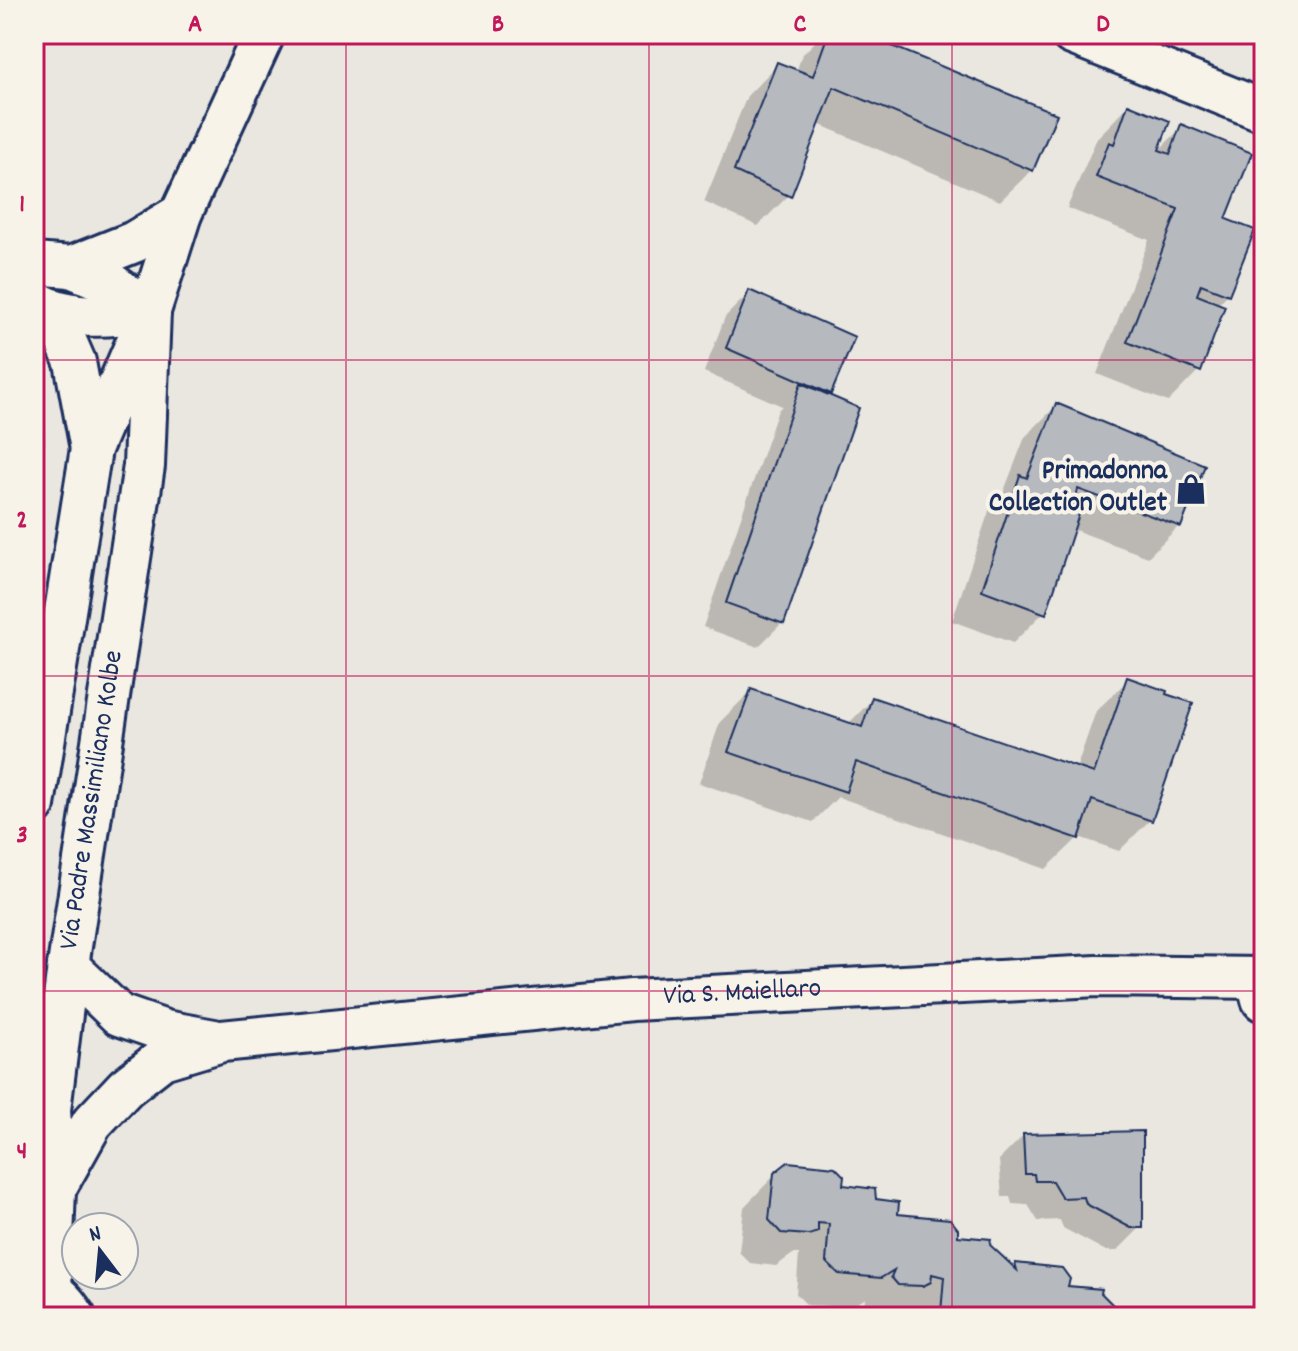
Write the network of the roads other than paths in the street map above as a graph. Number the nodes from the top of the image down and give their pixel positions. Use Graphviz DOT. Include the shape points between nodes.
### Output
graph roads {
  1 [pos="264,34"];
  2 [pos="1072,34"];
  3 [pos="1264,111"];
  4 [pos="181,214"];
  5 [pos="52,266"];
  6 [pos="43,306"];
  7 [pos="150,311"];
  8 [pos="91,449"];
  9 [pos="34,805"];
  10 [pos="68,966"];
  11 [pos="1264,977"];
  12 [pos="1264,999"];
  13 [pos="222,1041"];
  14 [pos="55,1189"];
  15 [pos="53,1295"];
  1 -- 4 [label="street, Via Padre Massimiliano Kolbe"];
  2 -- 3 [label="street"];
  4 -- 5 [label="street" via="134,242"];
  4 -- 7 [label="street, Via Padre Massimiliano Kolbe"];
  5 -- 7 [label="street" via="112,284"];
  6 -- 7 [label="street" via="101,318"];
  6 -- 8 [label="street" via="75,362"];
  7 -- 8 [label="street, Via Padre Massimiliano Kolbe"];
  7 -- 10 [label="street, Via Padre Massimiliano Kolbe" via="144,466"];
  8 -- 9 [label="street, Via Padre Massimiliano Kolbe"];
  10 -- 13 [label="street, Via S. Maiellaro" via="119,1015 165,1031"];
  10 -- 14 [label="street, Via Padre Massimiliano Kolbe" via="50,1110"];
  11 -- 12 [label="street"];
  11 -- 13 [label="street, Via S. Maiellaro" via="1097,976 632,1000"];
  13 -- 14 [label="street, Via S. Maiellaro" via="162,1059 126,1087 92,1123"];
  14 -- 15 [label="street, Via Padre Massimiliano Kolbe"];
}
